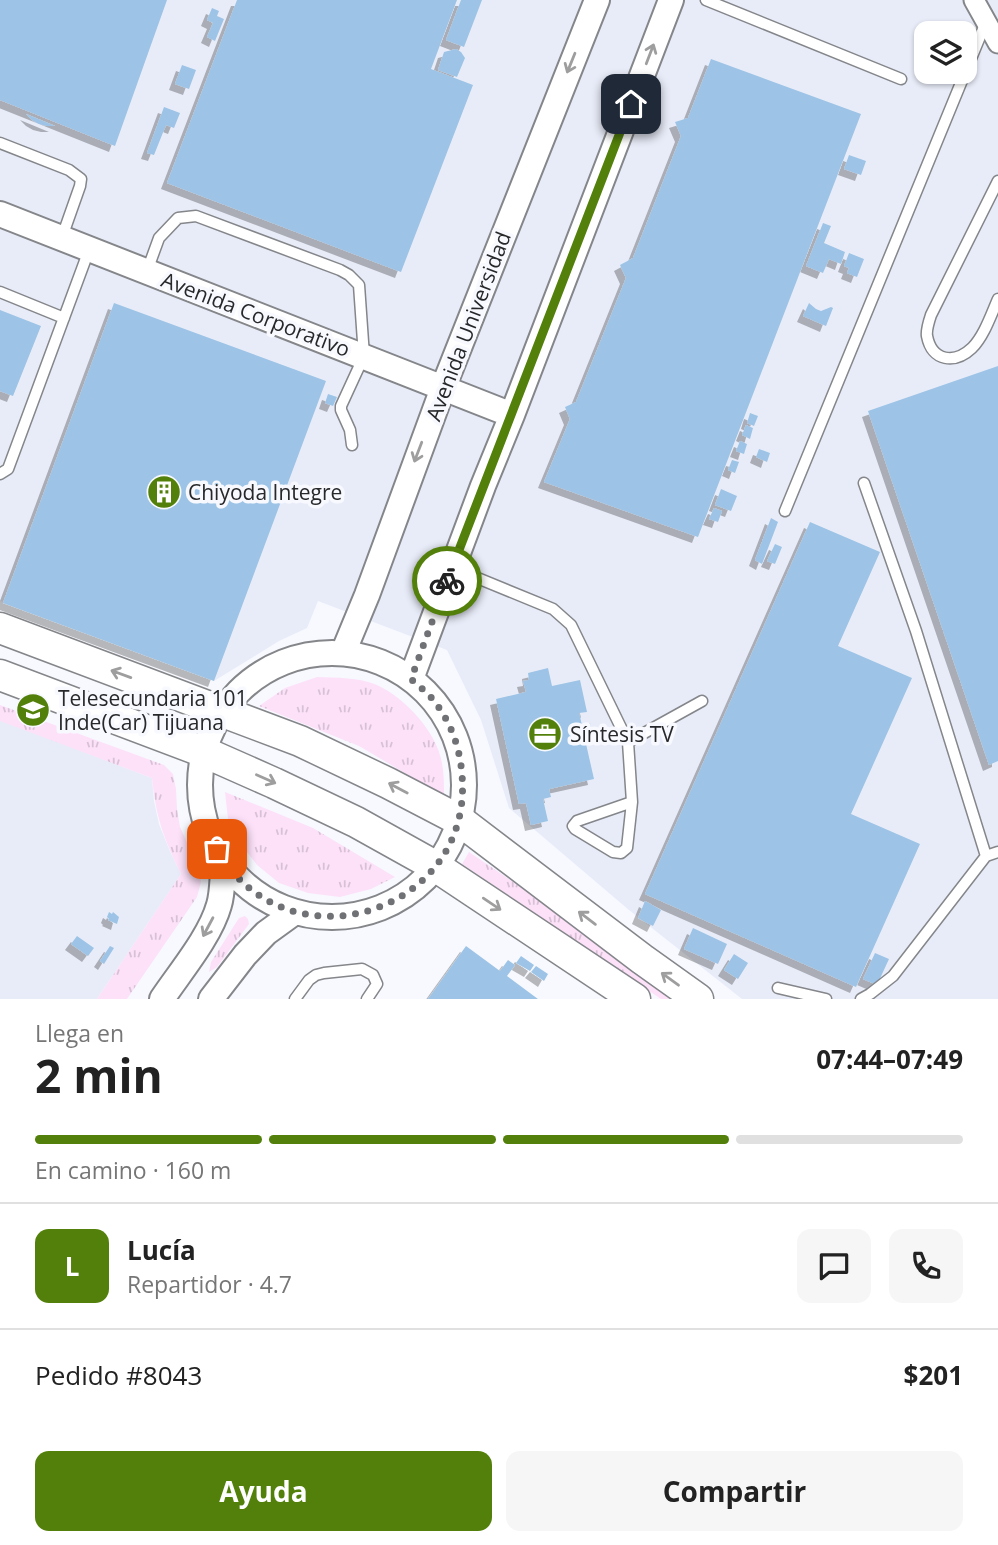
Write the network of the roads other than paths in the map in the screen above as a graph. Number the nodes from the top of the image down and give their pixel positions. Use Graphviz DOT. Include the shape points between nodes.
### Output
graph roads {
  1 [pos="597,0"];
  2 [pos="671,0"];
  3 [pos="706,0"];
  4 [pos="974,0"];
  5 [pos="987,20"];
  6 [pos="998,43"];
  7 [pos="901,79"];
  8 [pos="0,143"];
  9 [pos="998,181"];
  10 [pos="0,214"];
  11 [pos="61,238"];
  12 [pos="90,249"];
  13 [pos="147,271"];
  14 [pos="0,292"];
  15 [pos="998,299"];
  16 [pos="64,318"];
  17 [pos="364,356"];
  18 [pos="443,388"];
  19 [pos="512,415"];
  20 [pos="352,445"];
  21 [pos="0,474"];
  22 [pos="864,483"];
  23 [pos="785,511"];
  24 [pos="452,568"];
  25 [pos="0,628"];
  26 [pos="343,653"];
  27 [pos="0,675"];
  28 [pos="411,679"];
  29 [pos="702,701"];
  30 [pos="222,711"];
  31 [pos="628,742"];
  32 [pos="204,752"];
  33 [pos="632,802"];
  34 [pos="459,820"];
  35 [pos="998,852"];
  36 [pos="986,856"];
  37 [pos="224,862"];
  38 [pos="435,866"];
  39 [pos="295,912"];
  40 [pos="778,988"];
  41 [pos="162,999"];
  42 [pos="211,999"];
  43 [pos="295,999"];
  44 [pos="367,999"];
  45 [pos="635,999"];
  46 [pos="698,999"];
  47 [pos="826,999"];
  48 [pos="861,999"];
  1 -- 18 [label="street, Avenida Universidad, one-way"];
  19 -- 2 [label="street, one-way"];
  3 -- 7 [label="lane"];
  4 -- 5 [label="street"];
  5 -- 6 [label="street"];
  5 -- 23 [label="lane"];
  8 -- 11 [label="lane" via="69,170 80,179"];
  9 -- 15 [label="lane" via="931,315 926,334 932,350 946,359 961,357 975,345"];
  10 -- 11 [label="street, Avenida Corporativo"];
  11 -- 12 [label="street, Avenida Corporativo"];
  12 -- 13 [label="street, Avenida Corporativo"];
  12 -- 16 [label="lane"];
  13 -- 17 [label="street, Avenida Corporativo"];
  13 -- 17 [label="lane" via="159,238 178,218 196,216 340,270 359,285"];
  14 -- 16 [label="lane"];
  16 -- 21 [label="lane" via="8,469"];
  17 -- 18 [label="street, Avenida Corporativo"];
  17 -- 20 [label="lane" via="341,406"];
  18 -- 19 [label="street, Avenida Corporativo"];
  18 -- 26 [label="street, Avenida Universidad, one-way"];
  19 -- 24 [label="street"];
  22 -- 36 [label="lane"];
  24 -- 28 [label="street"];
  24 -- 31 [label="lane" via="564,617"];
  30 -- 25 [label="main road, one-way"];
  26 -- 28 [label="street" via="390,666"];
  26 -- 30 [label="street" via="320,653 275,666 246,685"];
  27 -- 32 [label="main road"];
  28 -- 34 [label="street" via="434,701 458,747 464,789"];
  29 -- 31 [label="lane"];
  30 -- 32 [label="street"];
  34 -- 30 [label="main road, one-way" via="300,741"];
  31 -- 33 [label="lane"];
  32 -- 37 [label="street" via="202,809"];
  32 -- 38 [label="main road, one-way" via="356,822"];
  33 -- 33 [label="lane" via="627,848 621,853 573,826"];
  34 -- 38 [label="street"];
  46 -- 34 [label="main road, one-way"];
  35 -- 36 [label="lane"];
  36 -- 48 [label="lane" via="893,976"];
  37 -- 39 [label="street" via="255,893"];
  37 -- 41 [label="street, one-way" via="219,905 211,924"];
  38 -- 39 [label="street" via="387,905 357,915"];
  38 -- 45 [label="main road, one-way"];
  39 -- 42 [label="street" via="266,933"];
  40 -- 47 [label="lane"];
  43 -- 44 [label="lane" via="316,975 362,969 373,975 377,984"];
}
